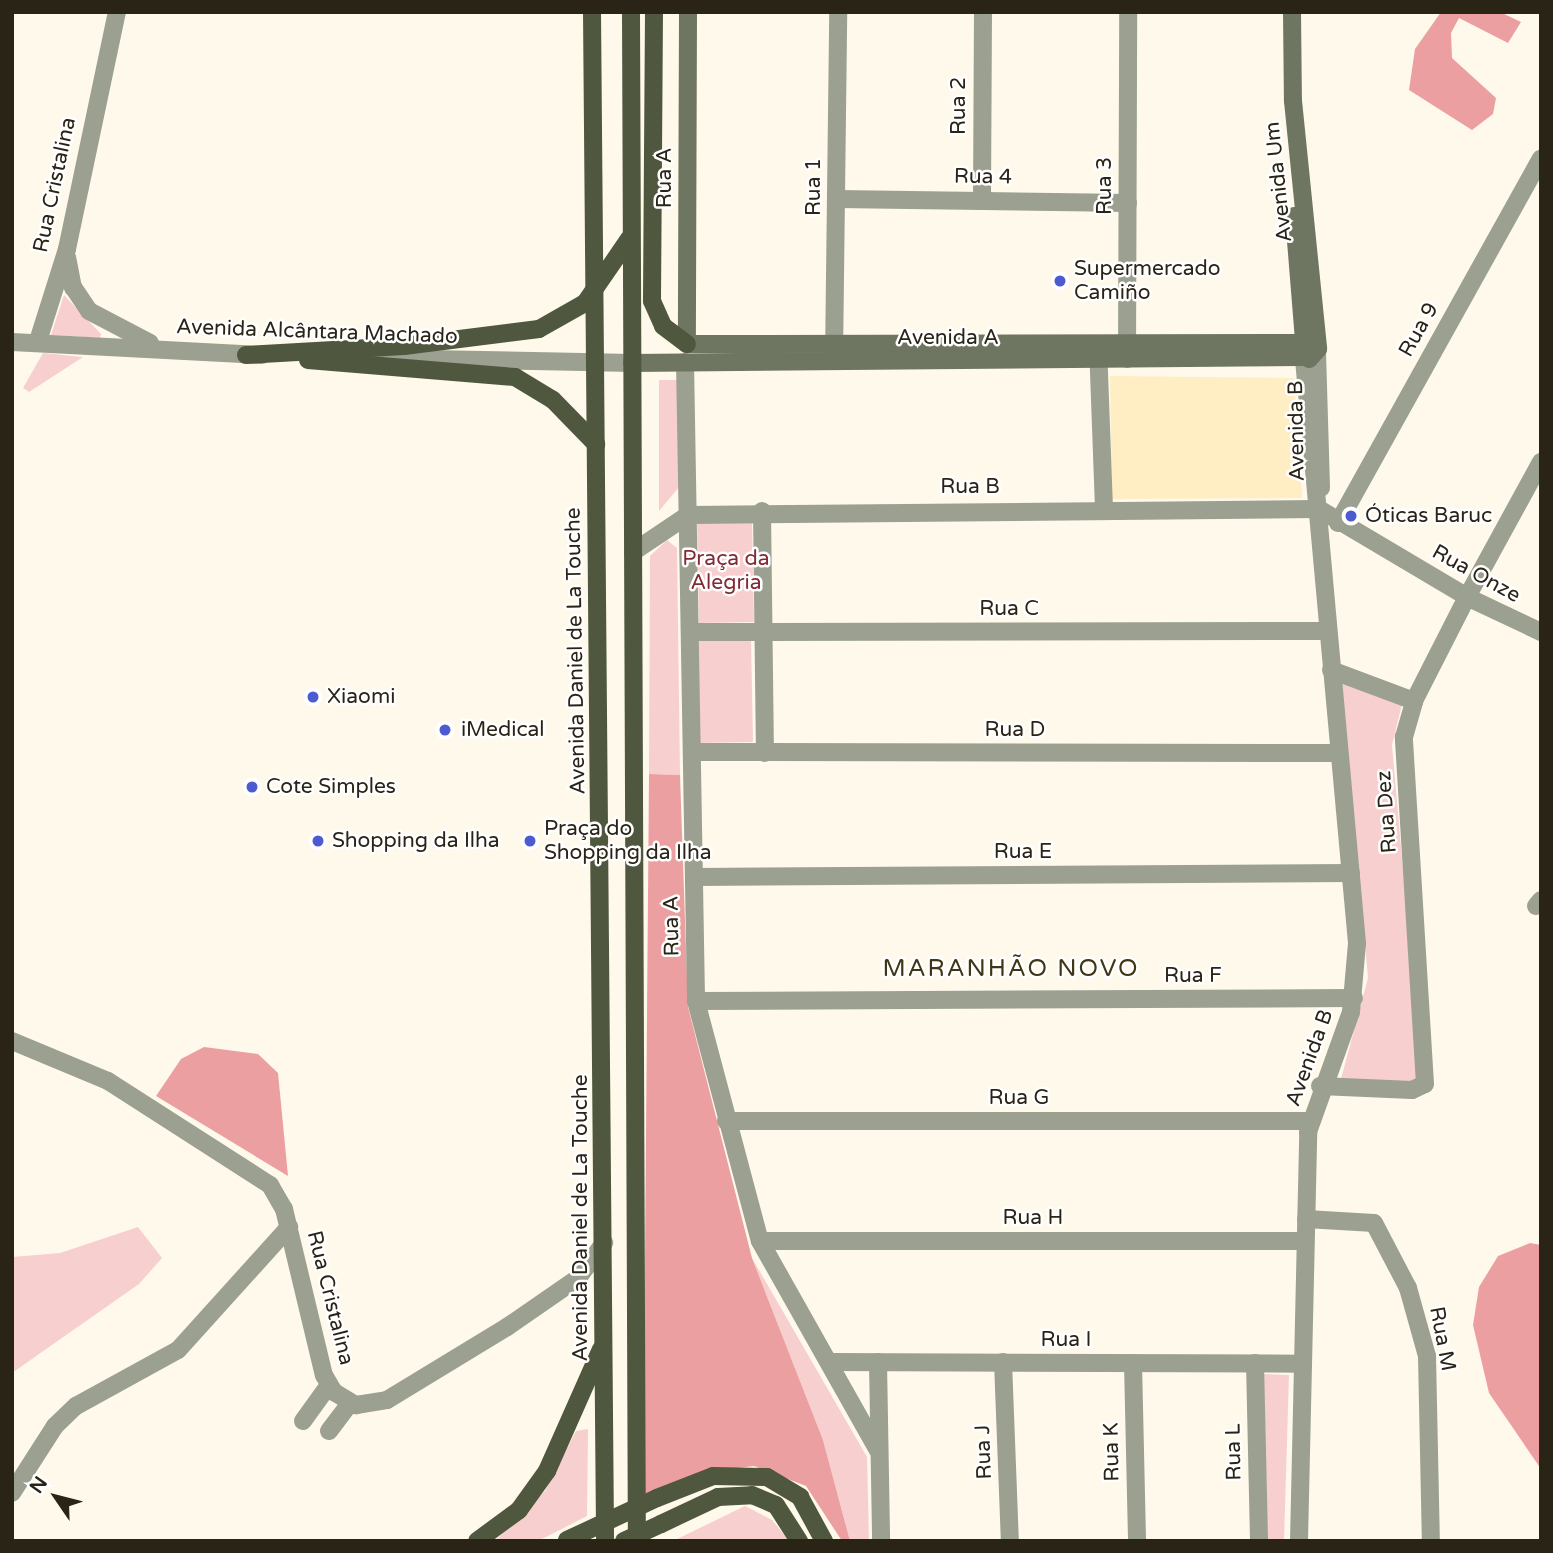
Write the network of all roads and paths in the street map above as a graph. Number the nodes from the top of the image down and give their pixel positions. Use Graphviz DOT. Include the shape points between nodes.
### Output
graph roads {
  1 [pos="117,12"];
  2 [pos="592,12"];
  3 [pos="631,12"];
  4 [pos="654,12"];
  5 [pos="688,12"];
  6 [pos="838,12"];
  7 [pos="982,12"];
  8 [pos="1128,12"];
  9 [pos="1282,12"];
  10 [pos="1292,12"];
  11 [pos="1541,159"];
  12 [pos="837,199"];
  13 [pos="982,200"];
  14 [pos="1128,203"];
  15 [pos="632,234"];
  16 [pos="66,249"];
  17 [pos="652,291"];
  18 [pos="594,295"];
  19 [pos="38,341"];
  20 [pos="12,342"];
  21 [pos="687,344"];
  22 [pos="177,350"];
  23 [pos="1307,350"];
  24 [pos="1099,351"];
  25 [pos="1127,351"];
  26 [pos="835,353"];
  27 [pos="246,355"];
  28 [pos="685,362"];
  29 [pos="594,363"];
  30 [pos="632,363"];
  31 [pos="596,444"];
  32 [pos="1541,462"];
  33 [pos="1104,509"];
  34 [pos="1319,509"];
  35 [pos="762,511"];
  36 [pos="688,515"];
  37 [pos="1338,523"];
  38 [pos="633,552"];
  39 [pos="1467,597"];
  40 [pos="1327,631"];
  41 [pos="690,632"];
  42 [pos="764,632"];
  43 [pos="1541,632"];
  44 [pos="1331,670"];
  45 [pos="1414,701"];
  46 [pos="692,752"];
  47 [pos="765,753"];
  48 [pos="1338,753"];
  49 [pos="1352,873"];
  50 [pos="694,877"];
  51 [pos="1354,998"];
  52 [pos="696,1001"];
  53 [pos="12,1041"];
  54 [pos="1320,1086"];
  55 [pos="726,1121"];
  56 [pos="1311,1121"];
  57 [pos="1306,1219"];
  58 [pos="289,1227"];
  59 [pos="761,1241"];
  60 [pos="1305,1241"];
  61 [pos="604,1243"];
  62 [pos="604,1339"];
  63 [pos="829,1362"];
  64 [pos="878,1362"];
  65 [pos="1003,1362"];
  66 [pos="1133,1363"];
  67 [pos="1255,1363"];
  68 [pos="1303,1364"];
  69 [pos="329,1385"];
  70 [pos="350,1404"];
  71 [pos="303,1421"];
  72 [pos="329,1431"];
  73 [pos="878,1450"];
  74 [pos="12,1493"];
  75 [pos="566,1540"];
  76 [pos="477,1541"];
  77 [pos="605,1541"];
  78 [pos="624,1541"];
  79 [pos="637,1541"];
  80 [pos="799,1541"];
  81 [pos="824,1541"];
  82 [pos="881,1541"];
  83 [pos="1010,1541"];
  84 [pos="1137,1541"];
  85 [pos="1259,1541"];
  86 [pos="1299,1541"];
  87 [pos="1432,1541"];
  1 -- 16 [label="street, Rua Cristalina"];
  2 -- 18 [label="main road, Avenida Daniel de La Touche"];
  3 -- 15 [label="main road"];
  4 -- 17 [label="main road"];
  5 -- 21 [label="main road, Rua A"];
  6 -- 12 [label="street, Rua 1"];
  7 -- 13 [label="street, Rua 2"];
  8 -- 14 [label="street, Rua 3"];
  9 -- 23 [label="main road, Avenida Um"];
  10 -- 23 [label="main road, Avenida Um"];
  11 -- 37 [label="street, Rua 9"];
  12 -- 13 [label="street, Rua 4"];
  12 -- 26 [label="street, Rua 1"];
  13 -- 14 [label="street, Rua 4"];
  14 -- 25 [label="street, Rua 3"];
  15 -- 18 [label="main road"];
  15 -- 30 [label="main road"];
  16 -- 19 [label="street, Rua Cristalina"];
  16 -- 22 [label="street" via="73,287 89,311 115,329"];
  17 -- 21 [label="main road" via="660,321"];
  17 -- 30 [label="main road"];
  18 -- 27 [label="main road" via="568,317 516,334"];
  18 -- 29 [label="main road, Avenida Daniel de La Touche"];
  19 -- 20 [label="street"];
  19 -- 22 [label="street, Avenida Alcântara Machado"];
  21 -- 26 [label="main road, Avenida A"];
  22 -- 27 [label="street, Avenida Alcântara Machado"];
  23 -- 25 [label="main road, Avenida A"];
  23 -- 34 [label="street, Avenida B"];
  24 -- 25 [label="main road, Avenida A"];
  24 -- 26 [label="main road, Avenida A"];
  24 -- 33 [label="street"];
  26 -- 28 [label="main road, Avenida A"];
  27 -- 29 [label="street, Avenida Alcântara Machado"];
  27 -- 31 [label="main road" via="515,377 553,400"];
  28 -- 30 [label="main road, Avenida A"];
  28 -- 36 [label="street, Rua A"];
  29 -- 30 [label="street, Avenida A"];
  29 -- 31 [label="main road, Avenida Daniel de La Touche"];
  30 -- 38 [label="main road"];
  31 -- 61 [label="main road, Avenida Daniel de La Touche"];
  32 -- 39 [label="street, Rua Dez"];
  33 -- 34 [label="street, Rua B"];
  33 -- 35 [label="street, Rua B"];
  34 -- 37 [label="street, Rua Onze"];
  34 -- 40 [label="street, Avenida B"];
  35 -- 36 [label="street, Rua B"];
  35 -- 42 [label="street"];
  36 -- 38 [label="street"];
  36 -- 41 [label="street, Rua A"];
  37 -- 39 [label="street, Rua Onze"];
  38 -- 79 [label="main road"];
  39 -- 43 [label="street, Rua Onze"];
  39 -- 45 [label="street, Rua Dez"];
  40 -- 42 [label="street, Rua C"];
  40 -- 44 [label="street, Avenida B"];
  41 -- 42 [label="street, Rua C"];
  41 -- 46 [label="street, Rua A"];
  42 -- 47 [label="street"];
  44 -- 45 [label="street"];
  44 -- 48 [label="street, Avenida B"];
  45 -- 54 [label="street, Rua Dez" via="1404,737 1427,1078 1412,1090"];
  46 -- 47 [label="street, Rua D"];
  46 -- 50 [label="street, Rua A"];
  47 -- 48 [label="street, Rua D"];
  48 -- 49 [label="street, Avenida B"];
  49 -- 50 [label="street, Rua E"];
  49 -- 51 [label="street, Avenida B"];
  50 -- 52 [label="street, Rua A"];
  51 -- 52 [label="street, Rua F"];
  51 -- 54 [label="street, Avenida B"];
  52 -- 55 [label="street, Rua A"];
  53 -- 58 [label="street, Rua Cristalina" via="108,1081 258,1175 278,1197"];
  54 -- 56 [label="street, Avenida B"];
  55 -- 56 [label="street, Rua G"];
  55 -- 59 [label="street, Rua A"];
  56 -- 57 [label="street, Avenida B"];
  57 -- 60 [label="street, Avenida B"];
  57 -- 87 [label="street, Rua M" via="1374,1223 1408,1288 1427,1356"];
  58 -- 69 [label="street, Rua Cristalina"];
  58 -- 74 [label="street" via="178,1350 86,1400 55,1426"];
  59 -- 60 [label="street, Rua H"];
  59 -- 63 [label="street, Rua A"];
  60 -- 68 [label="street, Avenida B"];
  61 -- 62 [label="main road, Avenida Daniel de La Touche"];
  61 -- 70 [label="street" via="578,1278 507,1327 387,1401"];
  62 -- 76 [label="main road" via="547,1471 519,1510"];
  62 -- 77 [label="main road, Avenida Daniel de La Touche"];
  63 -- 64 [label="street, Rua I"];
  63 -- 73 [label="street, Rua A"];
  64 -- 65 [label="street, Rua I"];
  64 -- 73 [label="street, Rua A"];
  65 -- 66 [label="street, Rua I"];
  65 -- 83 [label="street, Rua J"];
  66 -- 67 [label="street, Rua I"];
  66 -- 84 [label="street, Rua K"];
  67 -- 68 [label="street, Rua I"];
  67 -- 85 [label="street, Rua L"];
  68 -- 86 [label="street, Avenida B"];
  69 -- 70 [label="street, Rua Cristalina"];
  69 -- 71 [label="street"];
  70 -- 72 [label="street"];
  73 -- 82 [label="street, Rua A"];
  75 -- 81 [label="main road, bridge" via="713,1476 767,1477 800,1497"];
  78 -- 80 [label="main road, bridge" via="718,1497 751,1495 776,1505"];
}
